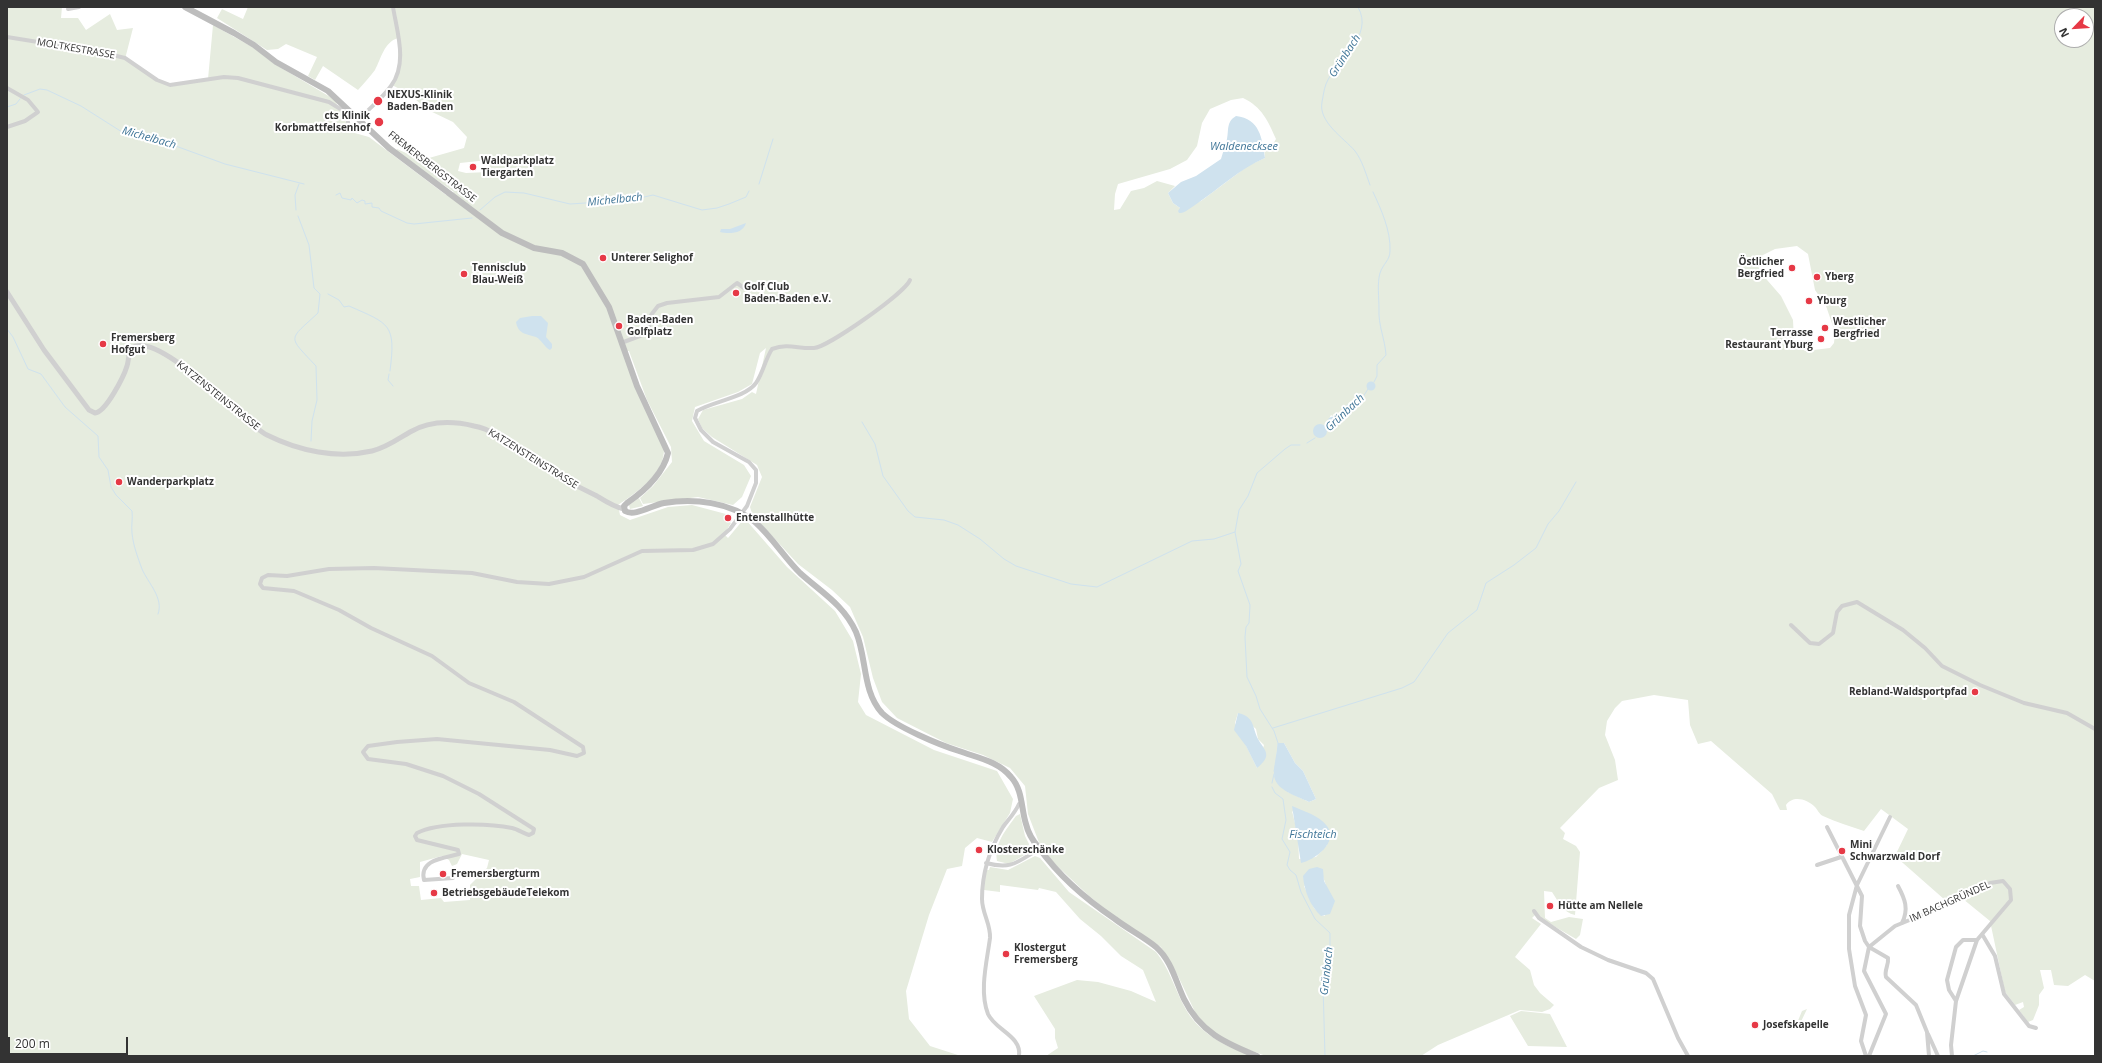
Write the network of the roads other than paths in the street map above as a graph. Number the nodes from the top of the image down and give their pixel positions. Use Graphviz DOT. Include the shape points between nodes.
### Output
graph roads {
  1 [pos="79,7"];
  2 [pos="185,7"];
  3 [pos="393,7"];
  4 [pos="69,8"];
  5 [pos="7,37"];
  6 [pos="7,88"];
  7 [pos="348,111"];
  8 [pos="362,123"];
  9 [pos="7,127"];
  10 [pos="910,280"];
  11 [pos="755,289"];
  12 [pos="7,292"];
  13 [pos="622,343"];
  14 [pos="624,509"];
  15 [pos="741,513"];
  16 [pos="1791,625"];
  17 [pos="2095,729"];
  18 [pos="1022,803"];
  19 [pos="1890,818"];
  20 [pos="1827,827"];
  21 [pos="1039,849"];
  22 [pos="1841,857"];
  23 [pos="986,862"];
  24 [pos="1817,866"];
  25 [pos="453,878"];
  26 [pos="1857,884"];
  27 [pos="1898,886"];
  28 [pos="1534,911"];
  29 [pos="1902,923"];
  30 [pos="1982,934"];
  31 [pos="1977,940"];
  32 [pos="1869,947"];
  33 [pos="1956,1001"];
  34 [pos="2036,1028"];
  35 [pos="1927,1032"];
  36 [pos="1019,1056"];
  37 [pos="1257,1056"];
  38 [pos="1688,1056"];
  39 [pos="1866,1056"];
  40 [pos="1869,1056"];
  41 [pos="1929,1056"];
  42 [pos="1938,1056"];
  43 [pos="1952,1056"];
  1 -- 4 [label="street"];
  2 -- 7 [label="main road, FREMERSBERGSTRASSE" via="246,40 276,62 328,91"];
  3 -- 8 [label="street" via="400,44 397,75"];
  5 -- 7 [label="street, MOLTKESTRASSE" via="125,58 157,80 170,85 224,77 238,78 329,102"];
  6 -- 9 [label="street" via="28,100 38,110 25,121"];
  7 -- 8 [label="main road, FREMERSBERGSTRASSE"];
  7 -- 8 [label="street" via="351,129 358,130"];
  8 -- 13 [label="main road, FREMERSBERGSTRASSE" via="389,148 502,233 534,248 562,253 583,264 609,307"];
  10 -- 15 [label="street" via="875,312 831,342 815,348 789,345 772,349 755,384 742,394 697,411 695,418 701,430 713,442 748,462 756,470 756,483"];
  11 -- 13 [label="street" via="744,288 737,283 719,297 658,306 651,315 648,333"];
  12 -- 14 [label="street, KATZENSTEINSTRASSE" via="57,368 89,410 95,413 103,410 108,402 124,372 132,348 139,345 147,346 159,350 196,376 256,428 306,450 339,454 373,451 427,425 456,423 474,426 495,434 556,475"];
  13 -- 14 [label="main road, FREMERSBERGSTRASSE" via="637,386 668,454 647,488 627,503"];
  14 -- 15 [label="main road" via="626,512 633,512 683,501 709,503"];
  15 -- 18 [label="main road" via="755,522 801,573 841,608 856,631 870,690 884,715 927,738 993,762 1012,778"];
  15 -- 25 [label="street" via="725,535 713,544 693,550 642,551 584,577 554,583 516,582 472,573 374,568 329,569 287,576 268,575 262,578 260,584 263,588 294,590 432,656 469,683 514,702 583,747 585,751 577,756 550,750 437,739 397,742 368,746 364,749 363,752 368,759 406,764 443,776 479,794 534,829 533,834 529,835 513,828 496,826 444,826 420,832 415,836 417,840 458,850 459,854 437,859 427,865 424,880"];
  16 -- 17 [label="street" via="1810,643 1819,644 1833,633 1837,612 1842,606 1857,602 1903,630 1942,666 2024,703 2067,713"];
  18 -- 21 [label="main road" via="1028,830"];
  18 -- 23 [label="street" via="1004,826"];
  19 -- 26 [label="street"];
  20 -- 22 [label="street"];
  21 -- 23 [label="street" via="1009,866 1001,867"];
  21 -- 37 [label="main road" via="1086,897 1158,948 1169,964 1194,1016 1207,1030 1223,1042"];
  22 -- 24 [label="street"];
  22 -- 26 [label="street"];
  23 -- 36 [label="street" via="982,899 984,915 990,930 986,1005 992,1022 1015,1041 1019,1048"];
  26 -- 32 [label="street" via="1862,896 1860,926"];
  26 -- 39 [label="street" via="1849,915 1849,949 1855,986 1866,1015 1861,1041"];
  27 -- 29 [label="street, IM BACHGRÜNDEL" via="1906,904 1907,914"];
  28 -- 38 [label="street" via="1539,918 1567,938 1608,960 1646,973 1653,979"];
  29 -- 30 [label="street, IM BACHGRÜNDEL" via="1946,905 1990,882 2003,881 2010,888 2012,900"];
  29 -- 32 [label="street, IM BACHGRÜNDEL"];
  30 -- 31 [label="street"];
  30 -- 34 [label="street" via="1996,956 2004,994 2029,1026"];
  31 -- 33 [label="street"];
  31 -- 33 [label="street" via="1963,940 1956,947 1947,980 1949,990"];
  32 -- 35 [label="street" via="1888,958 1884,973 1886,977 1916,1005"];
  32 -- 40 [label="street" via="1864,971 1886,1014"];
  33 -- 43 [label="street"];
  35 -- 41 [label="street"];
  35 -- 42 [label="street"];
}
